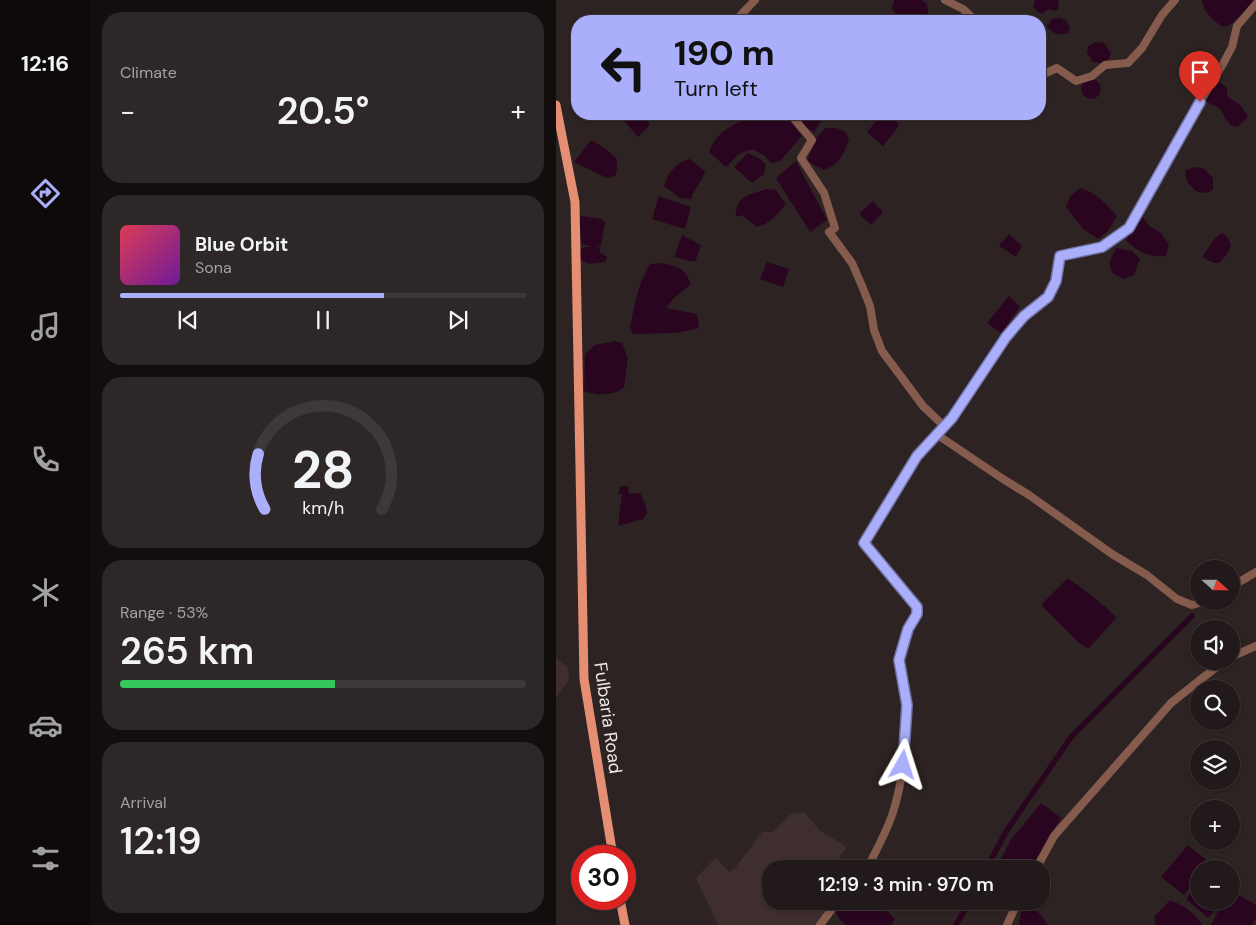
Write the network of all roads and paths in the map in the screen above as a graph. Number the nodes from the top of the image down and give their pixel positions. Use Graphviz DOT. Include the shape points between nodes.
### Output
graph roads {
  1 [pos="755,0"];
  2 [pos="945,0"];
  3 [pos="1176,0"];
  4 [pos="1256,4"];
  5 [pos="741,15"];
  6 [pos="970,15"];
  7 [pos="1046,73"];
  8 [pos="556,105"];
  9 [pos="795,120"];
  10 [pos="944,426"];
  11 [pos="936,434"];
  12 [pos="1256,572"];
  13 [pos="1240,582"];
  14 [pos="1190,604"];
  15 [pos="1256,646"];
  16 [pos="1240,654"];
  17 [pos="1213,670"];
  18 [pos="611,845"];
  19 [pos="871,860"];
  20 [pos="1041,860"];
  21 [pos="622,910"];
  22 [pos="831,910"];
  23 [pos="1014,910"];
  24 [pos="625,925"];
  25 [pos="820,925"];
  26 [pos="1006,925"];
  1 -- 5 [label="street"];
  2 -- 6 [label="street"];
  3 -- 7 [label="street" via="1128,63 1105,65 1092,76 1076,80 1057,68"];
  4 -- 10 [label="street" via="1238,26 1224,64 1180,134 1129,228 1102,247 1060,256 1056,281 1048,297 1024,316 1006,337"];
  8 -- 18 [label="main road, Fulbaria Road" via="575,202 584,678"];
  9 -- 10 [label="street" via="812,140 801,158 824,193 835,228 830,232 852,263 870,306 882,351 923,406"];
  10 -- 11 [label="street"];
  11 -- 14 [label="street" via="1147,575 1177,599"];
  11 -- 19 [label="street" via="917,456 864,543 917,607 899,660 907,705 903,765 894,810"];
  12 -- 13 [label="street"];
  15 -- 16 [label="street"];
  17 -- 20 [label="street" via="1171,703 1054,836"];
  21 -- 24 [label="main road"];
  22 -- 25 [label="street"];
  23 -- 26 [label="street"];
}
